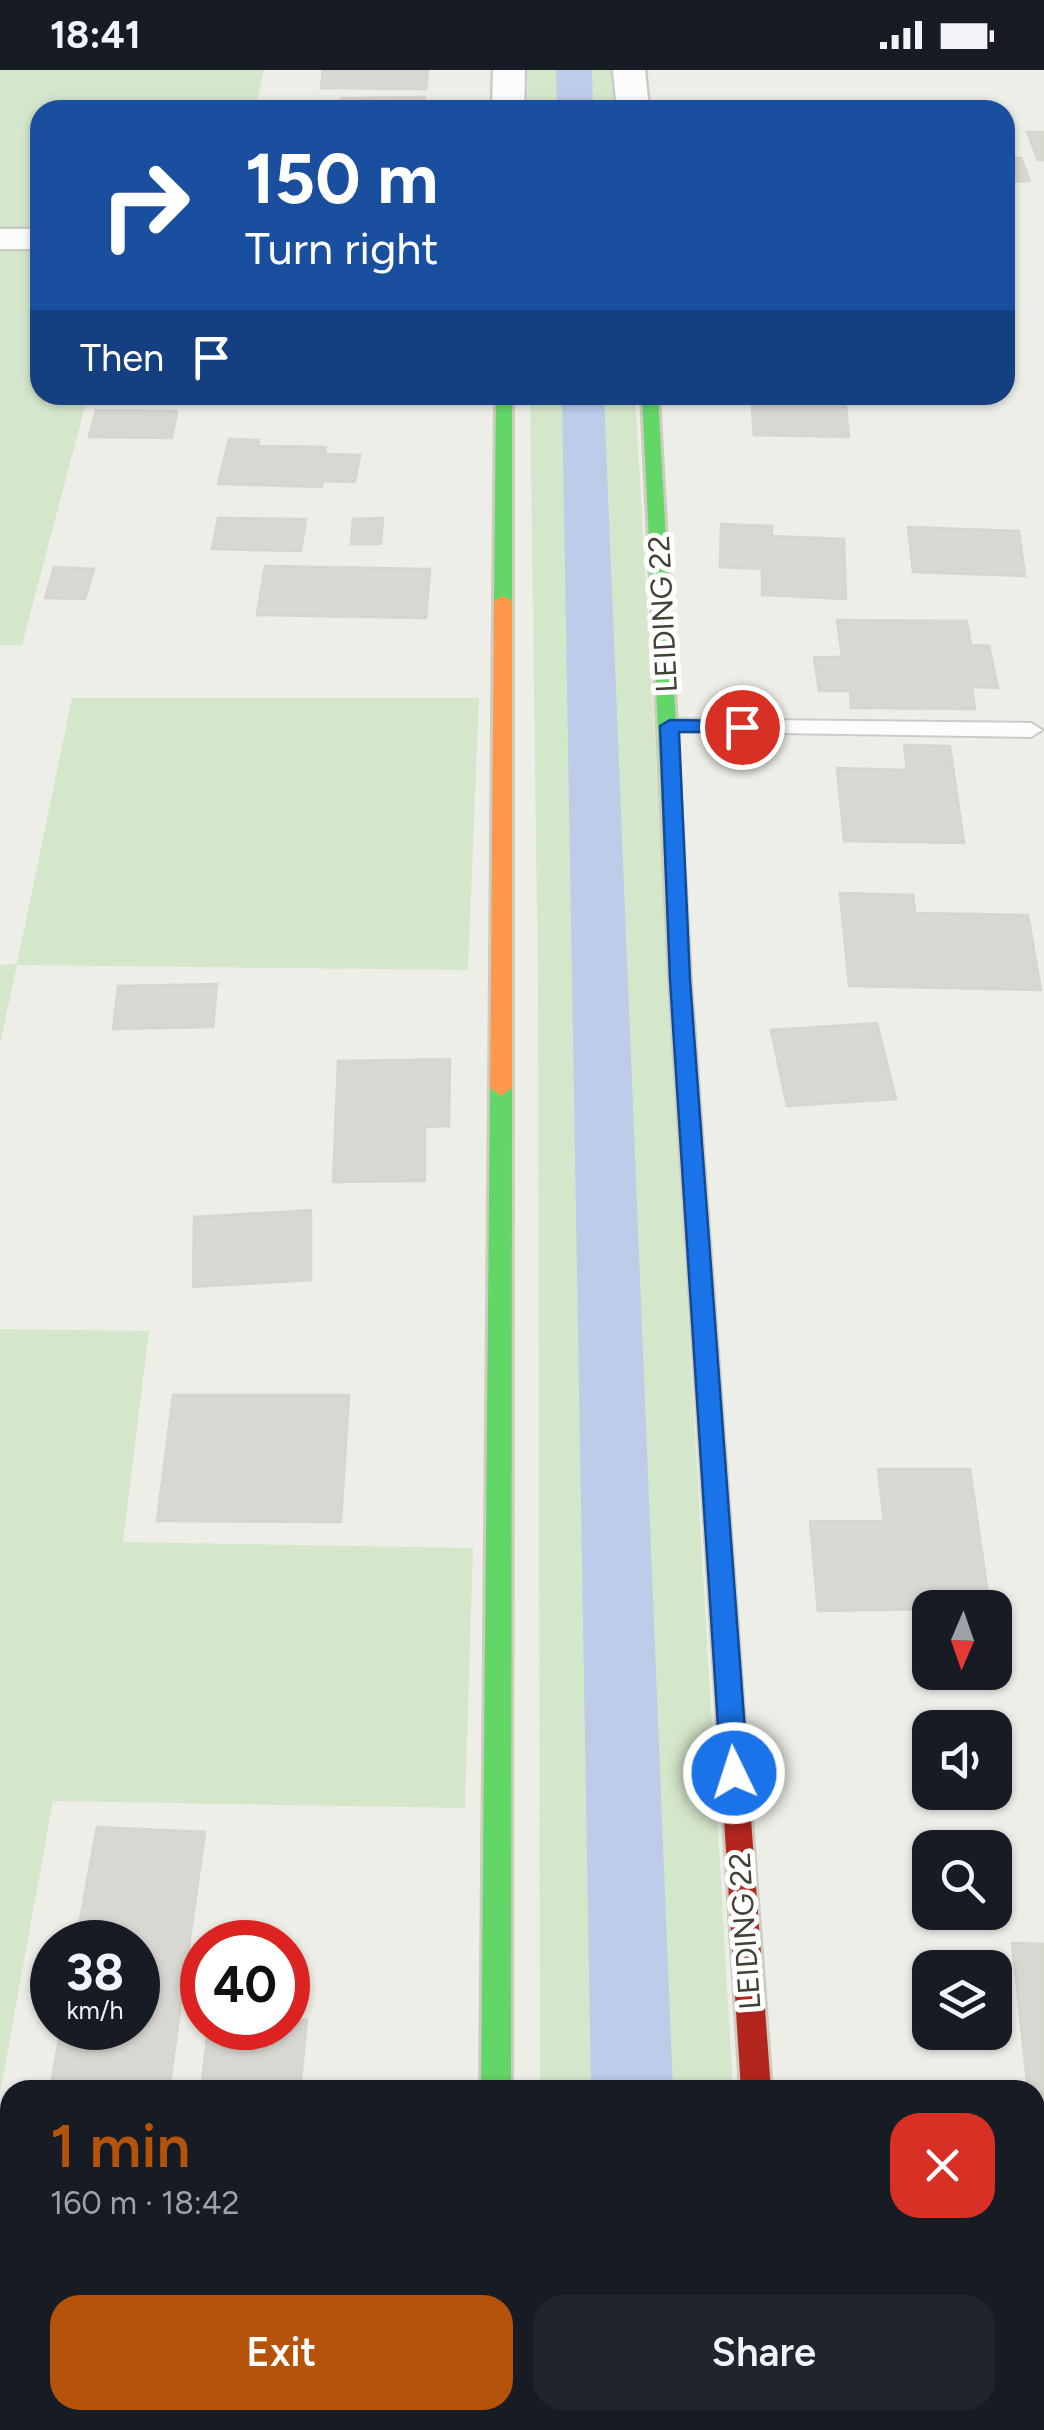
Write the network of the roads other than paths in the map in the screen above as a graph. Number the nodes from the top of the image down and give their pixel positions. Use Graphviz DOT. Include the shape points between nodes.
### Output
graph roads {
  1 [pos="510,70"];
  2 [pos="629,70"];
  3 [pos="508,100"];
  4 [pos="632,100"];
  5 [pos="30,238"];
  6 [pos="0,239"];
  7 [pos="504,405"];
  8 [pos="651,405"];
  9 [pos="670,726"];
  10 [pos="1031,730"];
  11 [pos="496,2080"];
  12 [pos="755,2080"];
  1 -- 3 [label="street"];
  2 -- 4 [label="street"];
  5 -- 6 [label="street"];
  7 -- 11 [label="street"];
  8 -- 9 [label="street, LEIDING 22"];
  9 -- 10 [label="lane"];
  9 -- 12 [label="street, LEIDING 22" via="680,980"];
}
